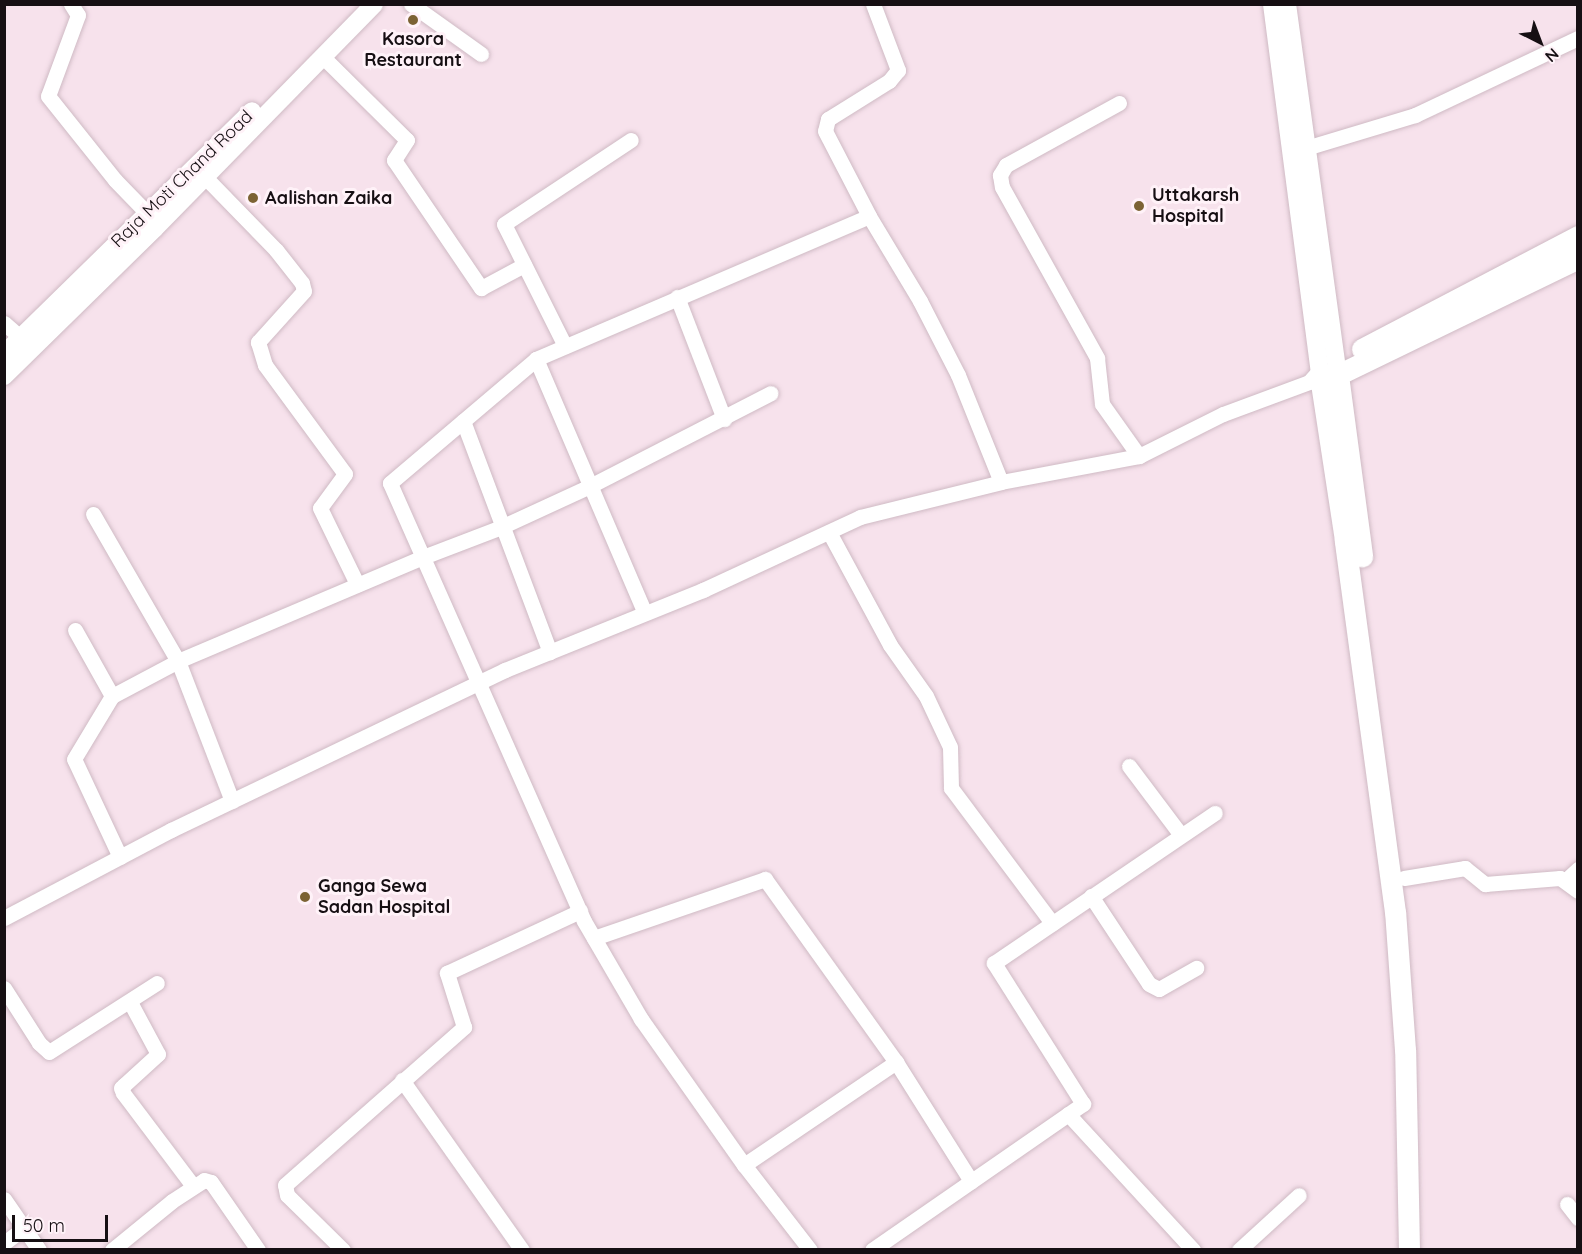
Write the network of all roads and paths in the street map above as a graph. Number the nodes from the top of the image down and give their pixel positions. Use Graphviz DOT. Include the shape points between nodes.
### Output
graph roads {
  1 [pos="71,4"];
  2 [pos="358,4"];
  3 [pos="374,4"];
  4 [pos="411,4"];
  5 [pos="873,4"];
  6 [pos="1272,4"];
  7 [pos="1287,4"];
  8 [pos="1578,38"];
  9 [pos="481,54"];
  10 [pos="322,57"];
  11 [pos="1119,103"];
  12 [pos="631,140"];
  13 [pos="1306,148"];
  14 [pos="205,177"];
  15 [pos="147,213"];
  16 [pos="869,216"];
  17 [pos="1578,236"];
  18 [pos="1578,258"];
  19 [pos="524,265"];
  20 [pos="677,297"];
  21 [pos="4,323"];
  22 [pos="21,338"];
  23 [pos="565,346"];
  24 [pos="4,354"];
  25 [pos="536,359"];
  26 [pos="1325,375"];
  27 [pos="4,376"];
  28 [pos="771,393"];
  29 [pos="724,419"];
  30 [pos="463,421"];
  31 [pos="1139,456"];
  32 [pos="1001,482"];
  33 [pos="590,486"];
  34 [pos="93,514"];
  35 [pos="501,527"];
  36 [pos="828,532"];
  37 [pos="423,556"];
  38 [pos="357,584"];
  39 [pos="645,614"];
  40 [pos="75,630"];
  41 [pos="550,652"];
  42 [pos="178,661"];
  43 [pos="479,682"];
  44 [pos="112,696"];
  45 [pos="1130,766"];
  46 [pos="232,801"];
  47 [pos="1215,813"];
  48 [pos="1181,835"];
  49 [pos="120,857"];
  50 [pos="1578,869"];
  51 [pos="1404,878"];
  52 [pos="1565,881"];
  53 [pos="1578,891"];
  54 [pos="1091,896"];
  55 [pos="580,911"];
  56 [pos="4,918"];
  57 [pos="1052,923"];
  58 [pos="594,938"];
  59 [pos="1196,968"];
  60 [pos="157,983"];
  61 [pos="4,988"];
  62 [pos="130,1002"];
  63 [pos="896,1062"];
  64 [pos="402,1080"];
  65 [pos="1068,1114"];
  66 [pos="744,1165"];
  67 [pos="971,1181"];
  68 [pos="193,1186"];
  69 [pos="1299,1195"];
  70 [pos="4,1199"];
  71 [pos="1567,1204"];
  72 [pos="1578,1218"];
  73 [pos="24,1228"];
  74 [pos="4,1243"];
  75 [pos="39,1250"];
  76 [pos="112,1250"];
  77 [pos="258,1250"];
  78 [pos="343,1250"];
  79 [pos="522,1250"];
  80 [pos="810,1250"];
  81 [pos="872,1250"];
  82 [pos="1193,1250"];
  83 [pos="1239,1250"];
  84 [pos="1409,1250"];
  85 [pos="1423,1250"];
  1 -- 15 [label="street" via="78,15 48,96 115,180"];
  2 -- 15 [label="main road, Raja Moti Chand Road"];
  3 -- 10 [label="main road"];
  4 -- 9 [label="street"];
  5 -- 16 [label="street" via="898,70 889,81 825,124 825,131"];
  6 -- 26 [label="main road"];
  7 -- 13 [label="main road"];
  8 -- 13 [label="street" via="1415,115"];
  10 -- 14 [label="main road"];
  10 -- 19 [label="street" via="406,140 394,160 481,288"];
  11 -- 31 [label="street" via="1006,165 1000,175 1002,187 1097,358 1102,404"];
  12 -- 19 [label="street" via="504,224"];
  13 -- 26 [label="main road"];
  14 -- 27 [label="main road"];
  14 -- 38 [label="street" via="276,250 302,283 304,291 258,342 264,365 345,474 320,508"];
  15 -- 22 [label="main road, Raja Moti Chand Road"];
  16 -- 20 [label="street"];
  16 -- 32 [label="street" via="958,375"];
  17 -- 26 [label="highway"];
  18 -- 26 [label="highway"];
  19 -- 23 [label="street"];
  20 -- 23 [label="street"];
  20 -- 29 [label="street"];
  21 -- 22 [label="street"];
  22 -- 24 [label="main road, Raja Moti Chand Road"];
  23 -- 25 [label="street"];
  25 -- 30 [label="street"];
  25 -- 33 [label="street"];
  26 -- 31 [label="street" via="1222,414"];
  26 -- 51 [label="highway"];
  26 -- 84 [label="highway" via="1395,912 1405,1050"];
  28 -- 29 [label="street"];
  29 -- 33 [label="street"];
  30 -- 35 [label="street"];
  30 -- 37 [label="street" via="390,483"];
  31 -- 32 [label="street"];
  32 -- 36 [label="street" via="860,517"];
  33 -- 35 [label="street"];
  33 -- 39 [label="street"];
  34 -- 42 [label="street"];
  35 -- 37 [label="street"];
  35 -- 41 [label="street"];
  36 -- 39 [label="street"];
  36 -- 57 [label="street" via="890,645 926,696 946,737 950,747 951,788"];
  37 -- 38 [label="street"];
  37 -- 43 [label="street"];
  38 -- 42 [label="street"];
  39 -- 41 [label="street"];
  40 -- 44 [label="street"];
  41 -- 43 [label="street"];
  42 -- 44 [label="street"];
  42 -- 46 [label="street"];
  43 -- 46 [label="street"];
  43 -- 55 [label="street"];
  44 -- 49 [label="street" via="74,759"];
  45 -- 48 [label="street"];
  46 -- 49 [label="street"];
  47 -- 48 [label="street"];
  48 -- 54 [label="street"];
  49 -- 56 [label="street"];
  50 -- 52 [label="street"];
  51 -- 52 [label="street" via="1465,868 1485,884 1549,877"];
  51 -- 85 [label="highway" via="1418,1032"];
  52 -- 53 [label="street"];
  54 -- 57 [label="street"];
  54 -- 59 [label="street" via="1149,984 1159,989"];
  55 -- 58 [label="street"];
  55 -- 64 [label="street" via="447,973 464,1026"];
  57 -- 65 [label="street" via="994,963 1083,1104"];
  58 -- 63 [label="street" via="765,879"];
  58 -- 66 [label="street" via="641,1019"];
  60 -- 62 [label="street"];
  61 -- 62 [label="street" via="39,1043 49,1052"];
  62 -- 68 [label="street" via="158,1054 121,1088"];
  63 -- 66 [label="street"];
  63 -- 67 [label="street"];
  64 -- 78 [label="street" via="285,1185 287,1195"];
  64 -- 79 [label="street"];
  65 -- 67 [label="street"];
  65 -- 82 [label="street"];
  66 -- 80 [label="street"];
  67 -- 81 [label="street"];
  68 -- 76 [label="street"];
  68 -- 77 [label="street" via="204,1180 211,1182"];
  69 -- 83 [label="street"];
  70 -- 73 [label="street"];
  71 -- 72 [label="street"];
  73 -- 74 [label="street"];
  73 -- 75 [label="street"];
}
